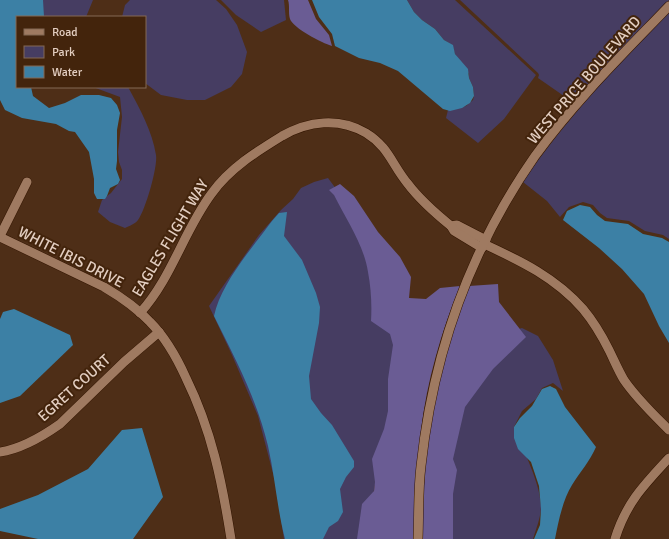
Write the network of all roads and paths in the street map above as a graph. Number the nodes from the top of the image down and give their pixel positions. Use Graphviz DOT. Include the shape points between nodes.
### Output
graph roads {
  1 [pos="669,6"];
  2 [pos="27,182"];
  3 [pos="0,236"];
  4 [pos="484,244"];
  5 [pos="140,313"];
  6 [pos="159,332"];
  7 [pos="669,430"];
  8 [pos="0,452"];
  9 [pos="669,458"];
  10 [pos="231,539"];
  11 [pos="418,539"];
  12 [pos="615,539"];
  1 -- 4 [label="street, WEST PRICE BOULEVARD" via="590,90 536,156 511,192"];
  2 -- 3 [label="street"];
  3 -- 5 [label="street, WHITE IBIS DRIVE" via="104,287"];
  4 -- 5 [label="street, EAGLES FLIGHT WAY" via="454,231 412,189 389,154 372,137 347,125 308,124 259,150 224,178 204,204 157,292"];
  4 -- 7 [label="street, EAGLES FLIGHT WAY" via="546,276 583,309 633,392"];
  4 -- 11 [label="street, WEST PRICE BOULEVARD" via="453,316 434,384 421,467"];
  5 -- 6 [label="street, WHITE IBIS DRIVE"];
  6 -- 8 [label="street, EGRET COURT" via="60,424 35,439"];
  6 -- 10 [label="street, WHITE IBIS DRIVE" via="184,372 209,433"];
  9 -- 12 [label="street" via="632,500"];
}
